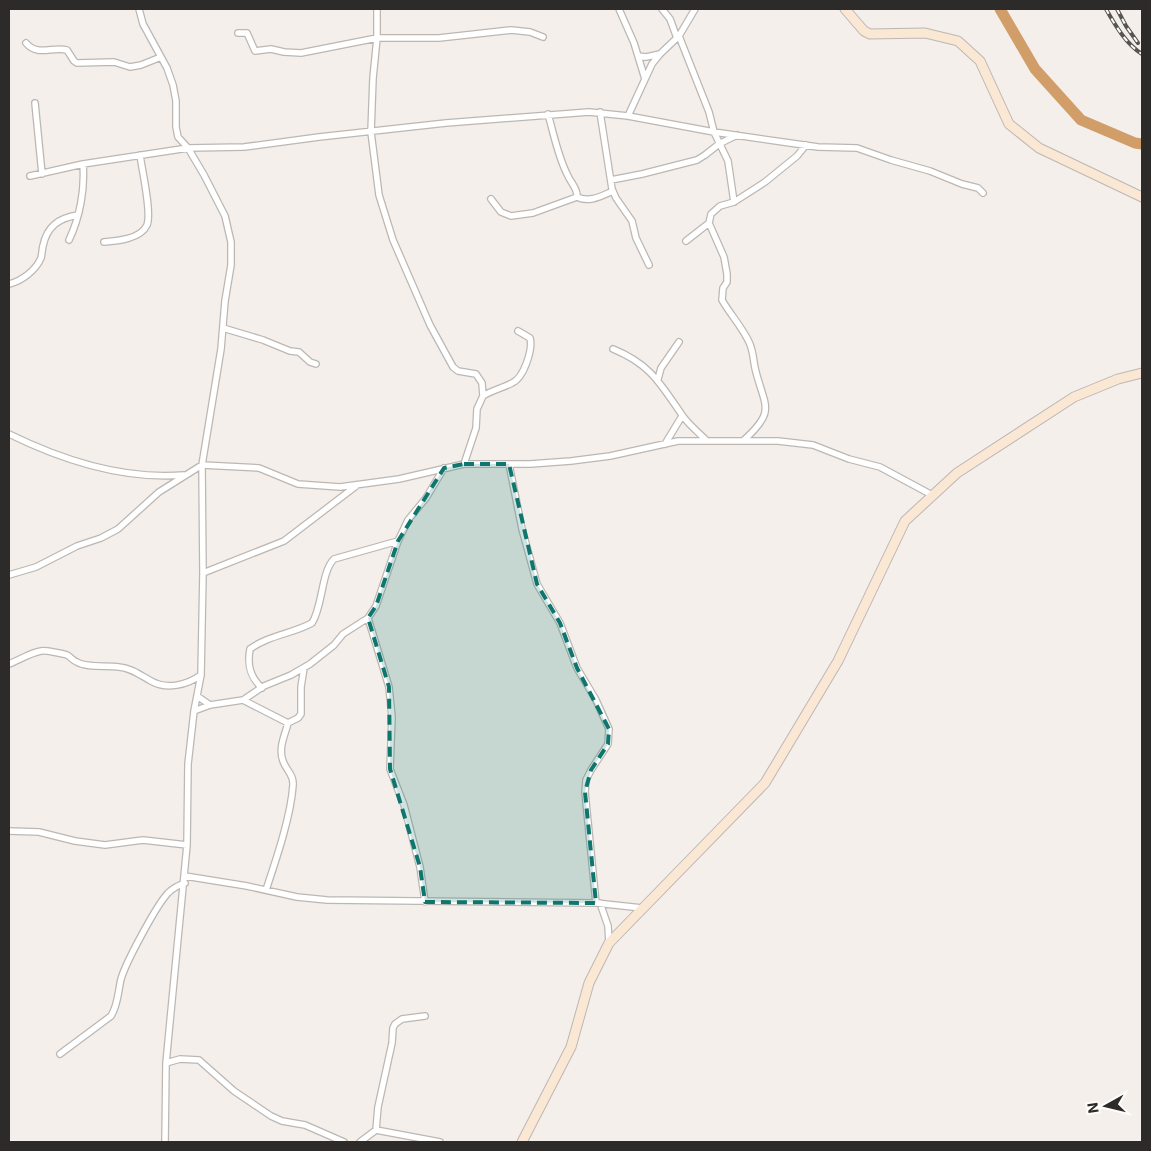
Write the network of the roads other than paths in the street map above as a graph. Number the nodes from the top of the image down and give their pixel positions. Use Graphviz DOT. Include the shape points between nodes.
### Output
graph roads {
  1 [pos="138,9"];
  2 [pos="377,9"];
  3 [pos="619,9"];
  4 [pos="662,9"];
  5 [pos="695,9"];
  6 [pos="845,9"];
  7 [pos="238,33"];
  8 [pos="543,37"];
  9 [pos="678,37"];
  10 [pos="377,38"];
  11 [pos="26,43"];
  12 [pos="660,54"];
  13 [pos="638,56"];
  14 [pos="161,57"];
  15 [pos="645,79"];
  16 [pos="35,103"];
  17 [pos="600,112"];
  18 [pos="548,114"];
  19 [pos="628,116"];
  20 [pos="371,132"];
  21 [pos="714,132"];
  22 [pos="737,135"];
  23 [pos="719,144"];
  24 [pos="806,145"];
  25 [pos="188,148"];
  26 [pos="140,155"];
  27 [pos="83,164"];
  28 [pos="42,174"];
  29 [pos="30,176"];
  30 [pos="611,180"];
  31 [pos="613,191"];
  32 [pos="984,193"];
  33 [pos="577,197"];
  34 [pos="1142,197"];
  35 [pos="491,199"];
  36 [pos="734,202"];
  37 [pos="78,216"];
  38 [pos="709,222"];
  39 [pos="69,240"];
  40 [pos="686,241"];
  41 [pos="104,242"];
  42 [pos="649,265"];
  43 [pos="9,284"];
  44 [pos="224,328"];
  45 [pos="518,331"];
  46 [pos="679,342"];
  47 [pos="613,349"];
  48 [pos="316,364"];
  49 [pos="1142,373"];
  50 [pos="658,380"];
  51 [pos="483,396"];
  52 [pos="682,416"];
  53 [pos="9,434"];
  54 [pos="706,440"];
  55 [pos="744,440"];
  56 [pos="665,444"];
  57 [pos="464,464"];
  58 [pos="509,464"];
  59 [pos="202,465"];
  60 [pos="444,468"];
  61 [pos="186,475"];
  62 [pos="358,485"];
  63 [pos="932,496"];
  64 [pos="398,541"];
  65 [pos="203,573"];
  66 [pos="9,575"];
  67 [pos="368,618"];
  68 [pos="9,664"];
  69 [pos="304,668"];
  70 [pos="201,675"];
  71 [pos="262,688"];
  72 [pos="197,696"];
  73 [pos="243,700"];
  74 [pos="210,705"];
  75 [pos="194,711"];
  76 [pos="288,723"];
  77 [pos="9,831"];
  78 [pos="187,845"];
  79 [pos="185,876"];
  80 [pos="185,883"];
  81 [pos="266,890"];
  82 [pos="425,902"];
  83 [pos="598,903"];
  84 [pos="642,908"];
  85 [pos="609,943"];
  86 [pos="424,1016"];
  87 [pos="60,1054"];
  88 [pos="166,1064"];
  89 [pos="376,1130"];
  90 [pos="164,1142"];
  91 [pos="344,1142"];
  92 [pos="360,1142"];
  93 [pos="440,1142"];
  94 [pos="522,1142"];
  1 -- 14 [label="street"];
  2 -- 10 [label="street"];
  3 -- 13 [label="street"];
  4 -- 9 [label="street"];
  5 -- 9 [label="street"];
  6 -- 34 [label="street" via="870,34 925,33 958,41 980,61 1009,124 1039,148"];
  7 -- 10 [label="street" via="247,33 257,52 271,48 301,53"];
  8 -- 10 [label="street" via="511,30 438,38"];
  9 -- 12 [label="street"];
  9 -- 21 [label="street"];
  10 -- 20 [label="street"];
  11 -- 14 [label="street" via="30,48 41,51 67,50 77,62 114,62 130,67"];
  12 -- 13 [label="street"];
  12 -- 15 [label="street"];
  13 -- 15 [label="street"];
  14 -- 25 [label="street" via="175,93 178,137"];
  15 -- 19 [label="street"];
  16 -- 28 [label="street"];
  17 -- 18 [label="street"];
  17 -- 19 [label="street"];
  17 -- 30 [label="street"];
  18 -- 20 [label="street"];
  18 -- 33 [label="street"];
  19 -- 21 [label="street"];
  20 -- 25 [label="street" via="244,147"];
  20 -- 51 [label="street" via="379,195 393,240 430,325 453,367 458,372 476,374 482,383"];
  21 -- 22 [label="street"];
  21 -- 23 [label="street"];
  22 -- 23 [label="street"];
  22 -- 24 [label="street"];
  23 -- 30 [label="street" via="696,160"];
  23 -- 36 [label="street" via="728,162"];
  24 -- 32 [label="street" via="857,148 978,188"];
  24 -- 36 [label="street" via="785,166"];
  25 -- 26 [label="street"];
  25 -- 44 [label="street" via="230,230 231,265"];
  26 -- 27 [label="street"];
  26 -- 41 [label="street" via="147,225 135,236"];
  27 -- 28 [label="street"];
  27 -- 37 [label="street"];
  28 -- 29 [label="street"];
  30 -- 31 [label="street"];
  31 -- 33 [label="street" via="591,200"];
  31 -- 42 [label="street" via="632,221"];
  33 -- 35 [label="street" via="533,213 511,216 501,212"];
  36 -- 38 [label="street" via="714,210"];
  37 -- 39 [label="street"];
  37 -- 43 [label="street" via="65,218 52,226 37,265 21,279"];
  38 -- 40 [label="street"];
  38 -- 55 [label="street" via="724,257 727,274 722,300 749,341 755,372 766,400 764,418"];
  44 -- 48 [label="street" via="299,352"];
  44 -- 59 [label="street"];
  45 -- 51 [label="street" via="530,338 531,343 521,374 514,383"];
  46 -- 50 [label="street" via="661,368"];
  47 -- 50 [label="street" via="629,356"];
  49 -- 63 [label="street" via="1074,397 957,473"];
  50 -- 52 [label="street"];
  51 -- 57 [label="street"];
  52 -- 54 [label="street"];
  52 -- 56 [label="street"];
  53 -- 61 [label="street" via="95,466 149,476"];
  54 -- 55 [label="street"];
  54 -- 56 [label="street"];
  55 -- 63 [label="street" via="813,445 880,467"];
  56 -- 58 [label="street" via="610,456"];
  57 -- 58 [label="street"];
  57 -- 60 [label="street"];
  58 -- 83 [label="street" via="536,584 560,623 577,668 609,729 608,744 586,780 589,840"];
  59 -- 61 [label="street"];
  59 -- 62 [label="street" via="259,468 298,484"];
  59 -- 65 [label="street"];
  60 -- 62 [label="street"];
  60 -- 64 [label="street" via="408,520"];
  61 -- 66 [label="street" via="159,492 118,529 36,567"];
  62 -- 65 [label="street" via="284,541"];
  63 -- 84 [label="street" via="905,521 838,661 765,783"];
  64 -- 67 [label="street" via="376,606"];
  64 -- 71 [label="street" via="334,559 327,571 312,623 276,635 250,649 251,674"];
  65 -- 70 [label="street"];
  67 -- 69 [label="street" via="343,634"];
  67 -- 82 [label="street" via="389,687 392,718 390,768 404,804"];
  68 -- 70 [label="street" via="44,651 70,656 77,663 129,669 164,686 193,681"];
  69 -- 71 [label="street"];
  69 -- 76 [label="street" via="300,687 301,714"];
  70 -- 72 [label="street"];
  71 -- 73 [label="street"];
  72 -- 74 [label="street"];
  72 -- 75 [label="street"];
  73 -- 74 [label="street"];
  73 -- 76 [label="street"];
  74 -- 75 [label="street"];
  75 -- 78 [label="street" via="188,764"];
  76 -- 81 [label="street" via="281,749 282,760 292,775 293,785"];
  77 -- 78 [label="street" via="38,832 105,845 143,840"];
  78 -- 79 [label="street"];
  79 -- 80 [label="street"];
  79 -- 81 [label="street"];
  80 -- 87 [label="street" via="168,893 142,936 122,977 116,1009 111,1016"];
  80 -- 88 [label="street"];
  81 -- 82 [label="street" via="327,900"];
  82 -- 83 [label="street"];
  83 -- 84 [label="street"];
  83 -- 85 [label="street" via="608,926"];
  84 -- 85 [label="street"];
  85 -- 94 [label="street" via="589,983 571,1047"];
  86 -- 89 [label="street" via="402,1019 393,1028"];
  88 -- 90 [label="street"];
  88 -- 91 [label="street" via="180,1059 199,1060 234,1091 271,1116 305,1125"];
  89 -- 92 [label="street"];
  89 -- 93 [label="street"];
}
